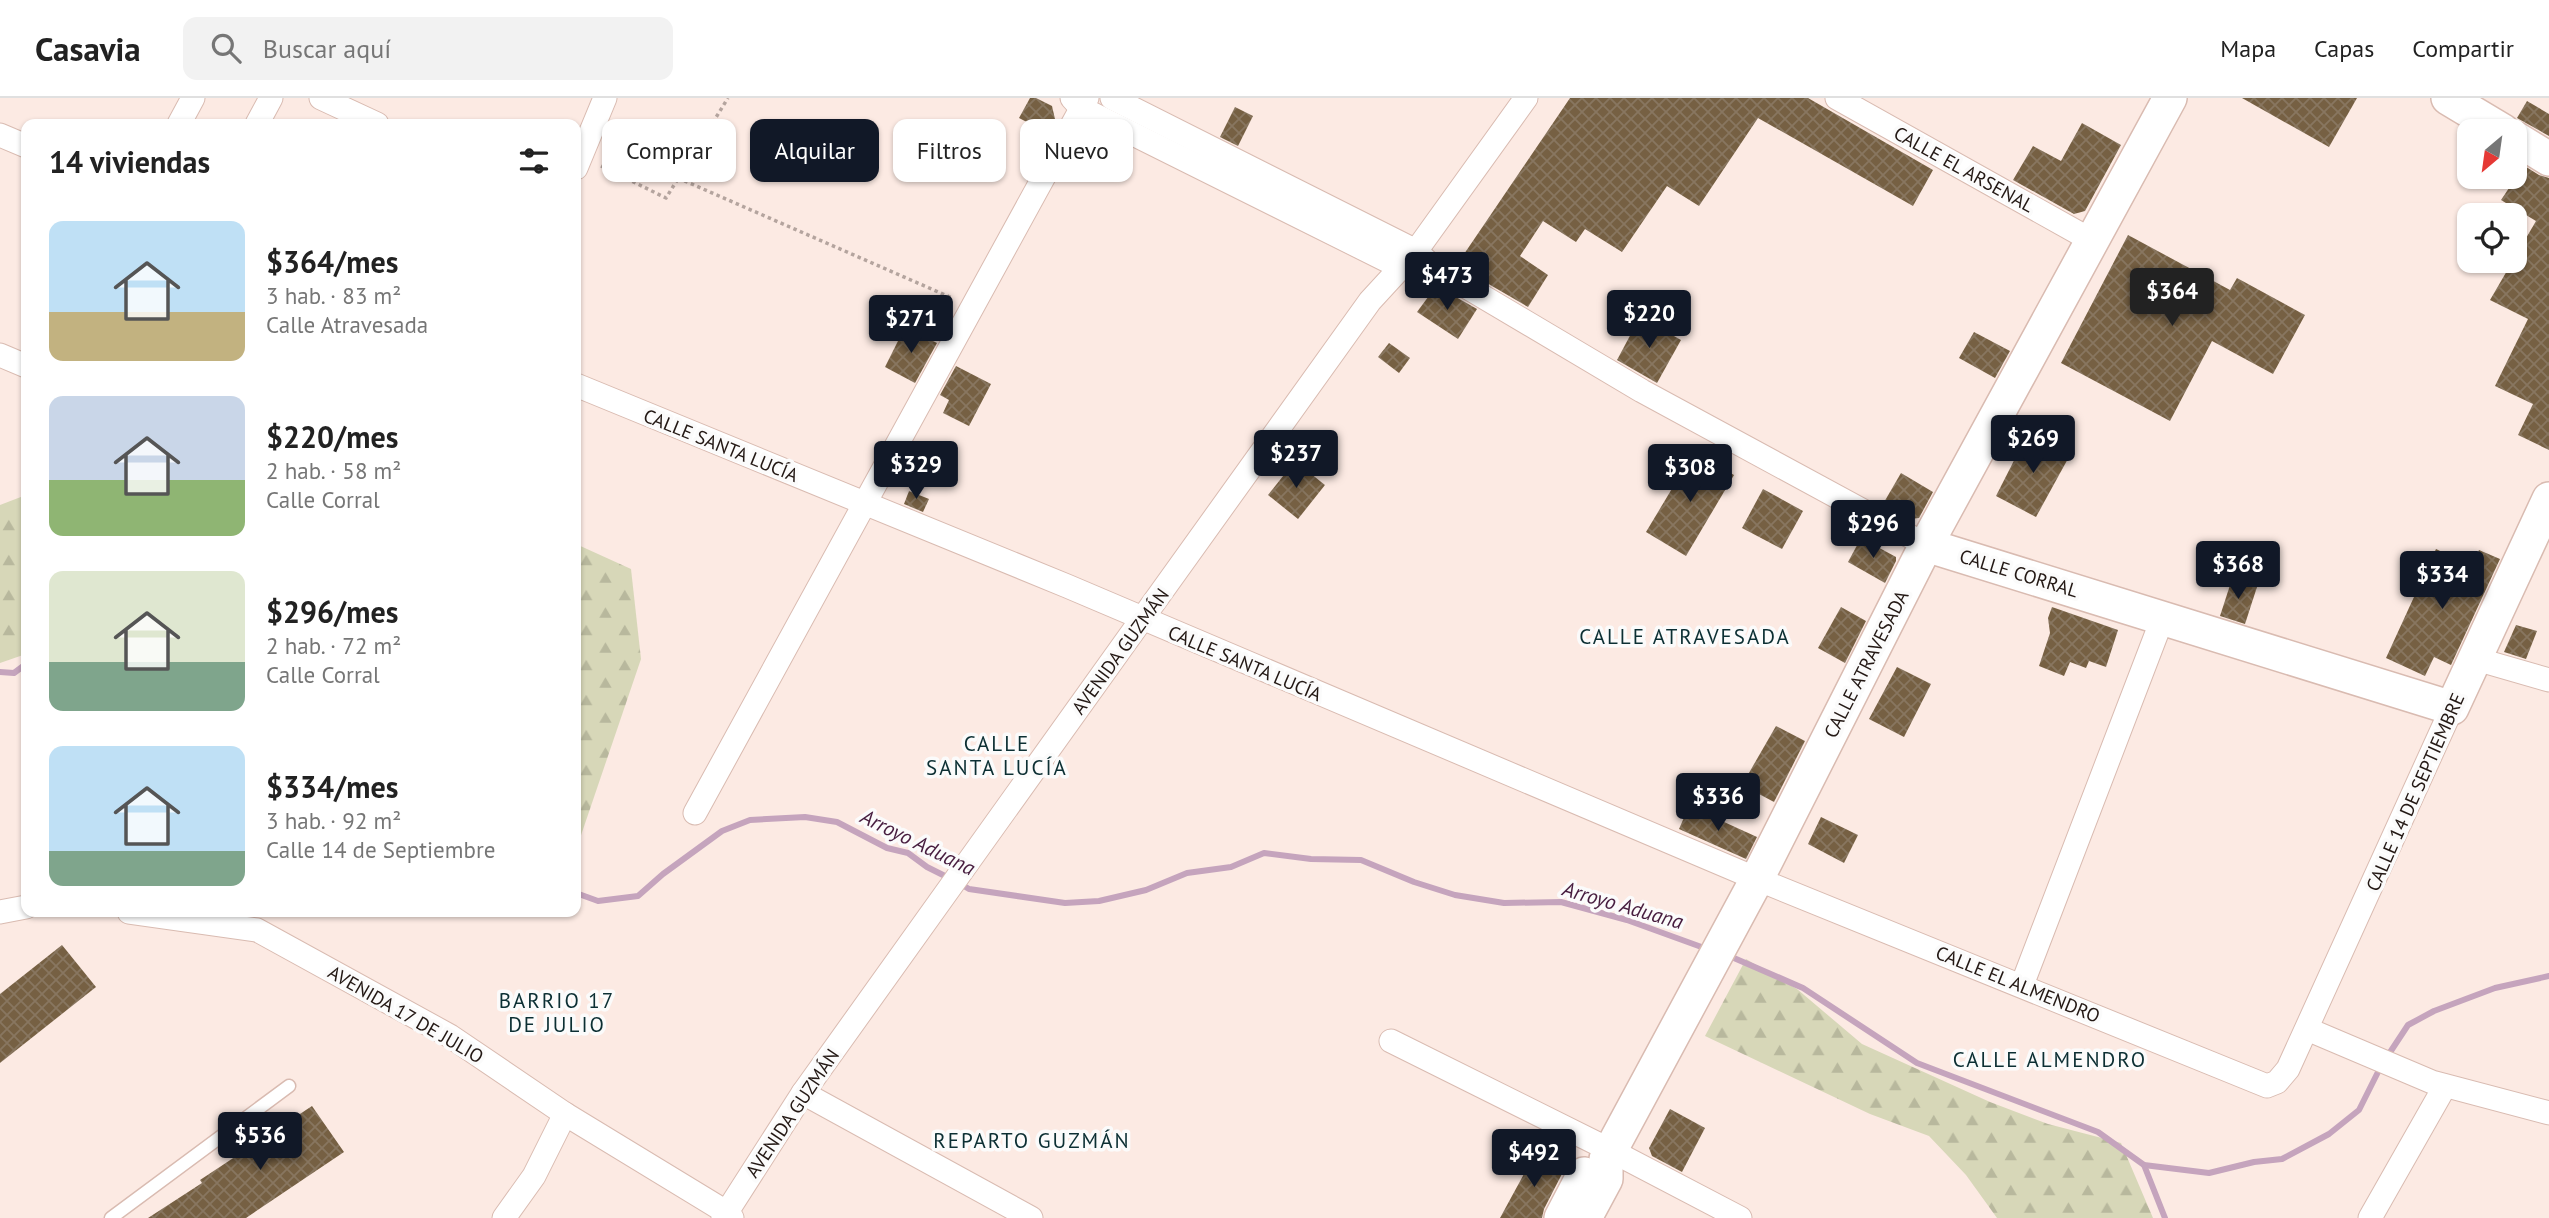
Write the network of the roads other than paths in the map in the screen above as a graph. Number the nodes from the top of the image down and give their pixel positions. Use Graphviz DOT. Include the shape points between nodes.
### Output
graph roads {
  1 [pos="193,98"];
  2 [pos="271,98"];
  3 [pos="321,98"];
  4 [pos="605,98"];
  5 [pos="1112,98"];
  6 [pos="1526,98"];
  7 [pos="1837,98"];
  8 [pos="2170,98"];
  9 [pos="2448,98"];
  10 [pos="1080,101"];
  11 [pos="182,119"];
  12 [pos="260,119"];
  13 [pos="366,119"];
  14 [pos="2483,119"];
  15 [pos="0,135"];
  16 [pos="21,144"];
  17 [pos="2527,145"];
  18 [pos="581,157"];
  19 [pos="2549,159"];
  20 [pos="2091,240"];
  21 [pos="1408,259"];
  22 [pos="0,355"];
  23 [pos="21,364"];
  24 [pos="581,387"];
  25 [pos="2549,499"];
  26 [pos="866,504"];
  27 [pos="1926,545"];
  28 [pos="2163,617"];
  29 [pos="1142,619"];
  30 [pos="2476,659"];
  31 [pos="2549,680"];
  32 [pos="2452,708"];
  33 [pos="695,813"];
  34 [pos="1757,879"];
  35 [pos="21,908"];
  36 [pos="0,912"];
  37 [pos="165,917"];
  38 [pos="2022,985"];
  39 [pos="2307,1028"];
  40 [pos="1391,1041"];
  41 [pos="2277,1082"];
  42 [pos="2438,1084"];
  43 [pos="289,1086"];
  44 [pos="803,1093"];
  45 [pos="2549,1113"];
  46 [pos="565,1114"];
  47 [pos="1608,1154"];
  48 [pos="727,1216"];
  49 [pos="111,1218"];
  50 [pos="504,1218"];
  51 [pos="1031,1218"];
  52 [pos="1560,1218"];
  53 [pos="1586,1218"];
  54 [pos="1740,1218"];
  55 [pos="2370,1218"];
  1 -- 11 [label="street"];
  2 -- 12 [label="street"];
  3 -- 13 [label="street"];
  4 -- 18 [label="street"];
  5 -- 21 [label="street, CALLE CORRAL"];
  6 -- 21 [label="street, AVENIDA GUZMÁN"];
  7 -- 20 [label="street, CALLE EL ARSENAL"];
  8 -- 20 [label="street, CALLE ATRAVESADA"];
  9 -- 14 [label="street"];
  10 -- 21 [label="street, CALLE CORRAL"];
  10 -- 26 [label="street"];
  15 -- 16 [label="street"];
  17 -- 19 [label="street"];
  20 -- 27 [label="street, CALLE ATRAVESADA"];
  21 -- 27 [label="street, CALLE CORRAL" via="1433,267 1642,391"];
  21 -- 29 [label="street, AVENIDA GUZMÁN" via="1370,301"];
  22 -- 23 [label="street"];
  24 -- 26 [label="street, CALLE SANTA LUCÍA"];
  25 -- 30 [label="street, CALLE 14 DE SEPTIEMBRE"];
  26 -- 29 [label="street, CALLE SANTA LUCÍA"];
  26 -- 33 [label="street"];
  27 -- 28 [label="street, CALLE CORRAL"];
  27 -- 34 [label="street, CALLE ATRAVESADA"];
  28 -- 32 [label="street, CALLE CORRAL"];
  28 -- 38 [label="street"];
  29 -- 34 [label="street, CALLE SANTA LUCÍA"];
  29 -- 44 [label="street, AVENIDA GUZMÁN"];
  30 -- 31 [label="street"];
  30 -- 32 [label="street, CALLE 14 DE SEPTIEMBRE"];
  32 -- 39 [label="street, CALLE 14 DE SEPTIEMBRE"];
  34 -- 38 [label="street, CALLE EL ALMENDRO"];
  34 -- 47 [label="street, CALLE ATRAVESADA"];
  35 -- 36 [label="street"];
  37 -- 46 [label="street, AVENIDA 17 DE JULIO" via="257,930 450,1036"];
  38 -- 41 [label="street, CALLE EL ALMENDRO" via="2267,1086"];
  39 -- 41 [label="street, CALLE 14 DE SEPTIEMBRE"];
  39 -- 42 [label="street"];
  40 -- 47 [label="street"];
  42 -- 45 [label="street"];
  42 -- 55 [label="street"];
  43 -- 49 [label="lane"];
  44 -- 48 [label="street, AVENIDA GUZMÁN"];
  44 -- 51 [label="street"];
  46 -- 48 [label="street, AVENIDA 17 DE JULIO"];
  46 -- 50 [label="street" via="534,1176"];
  47 -- 52 [label="street, CALLE ATRAVESADA" via="1587,1168"];
  47 -- 53 [label="street, CALLE ATRAVESADA" via="1606,1179"];
  47 -- 54 [label="street"];
}
